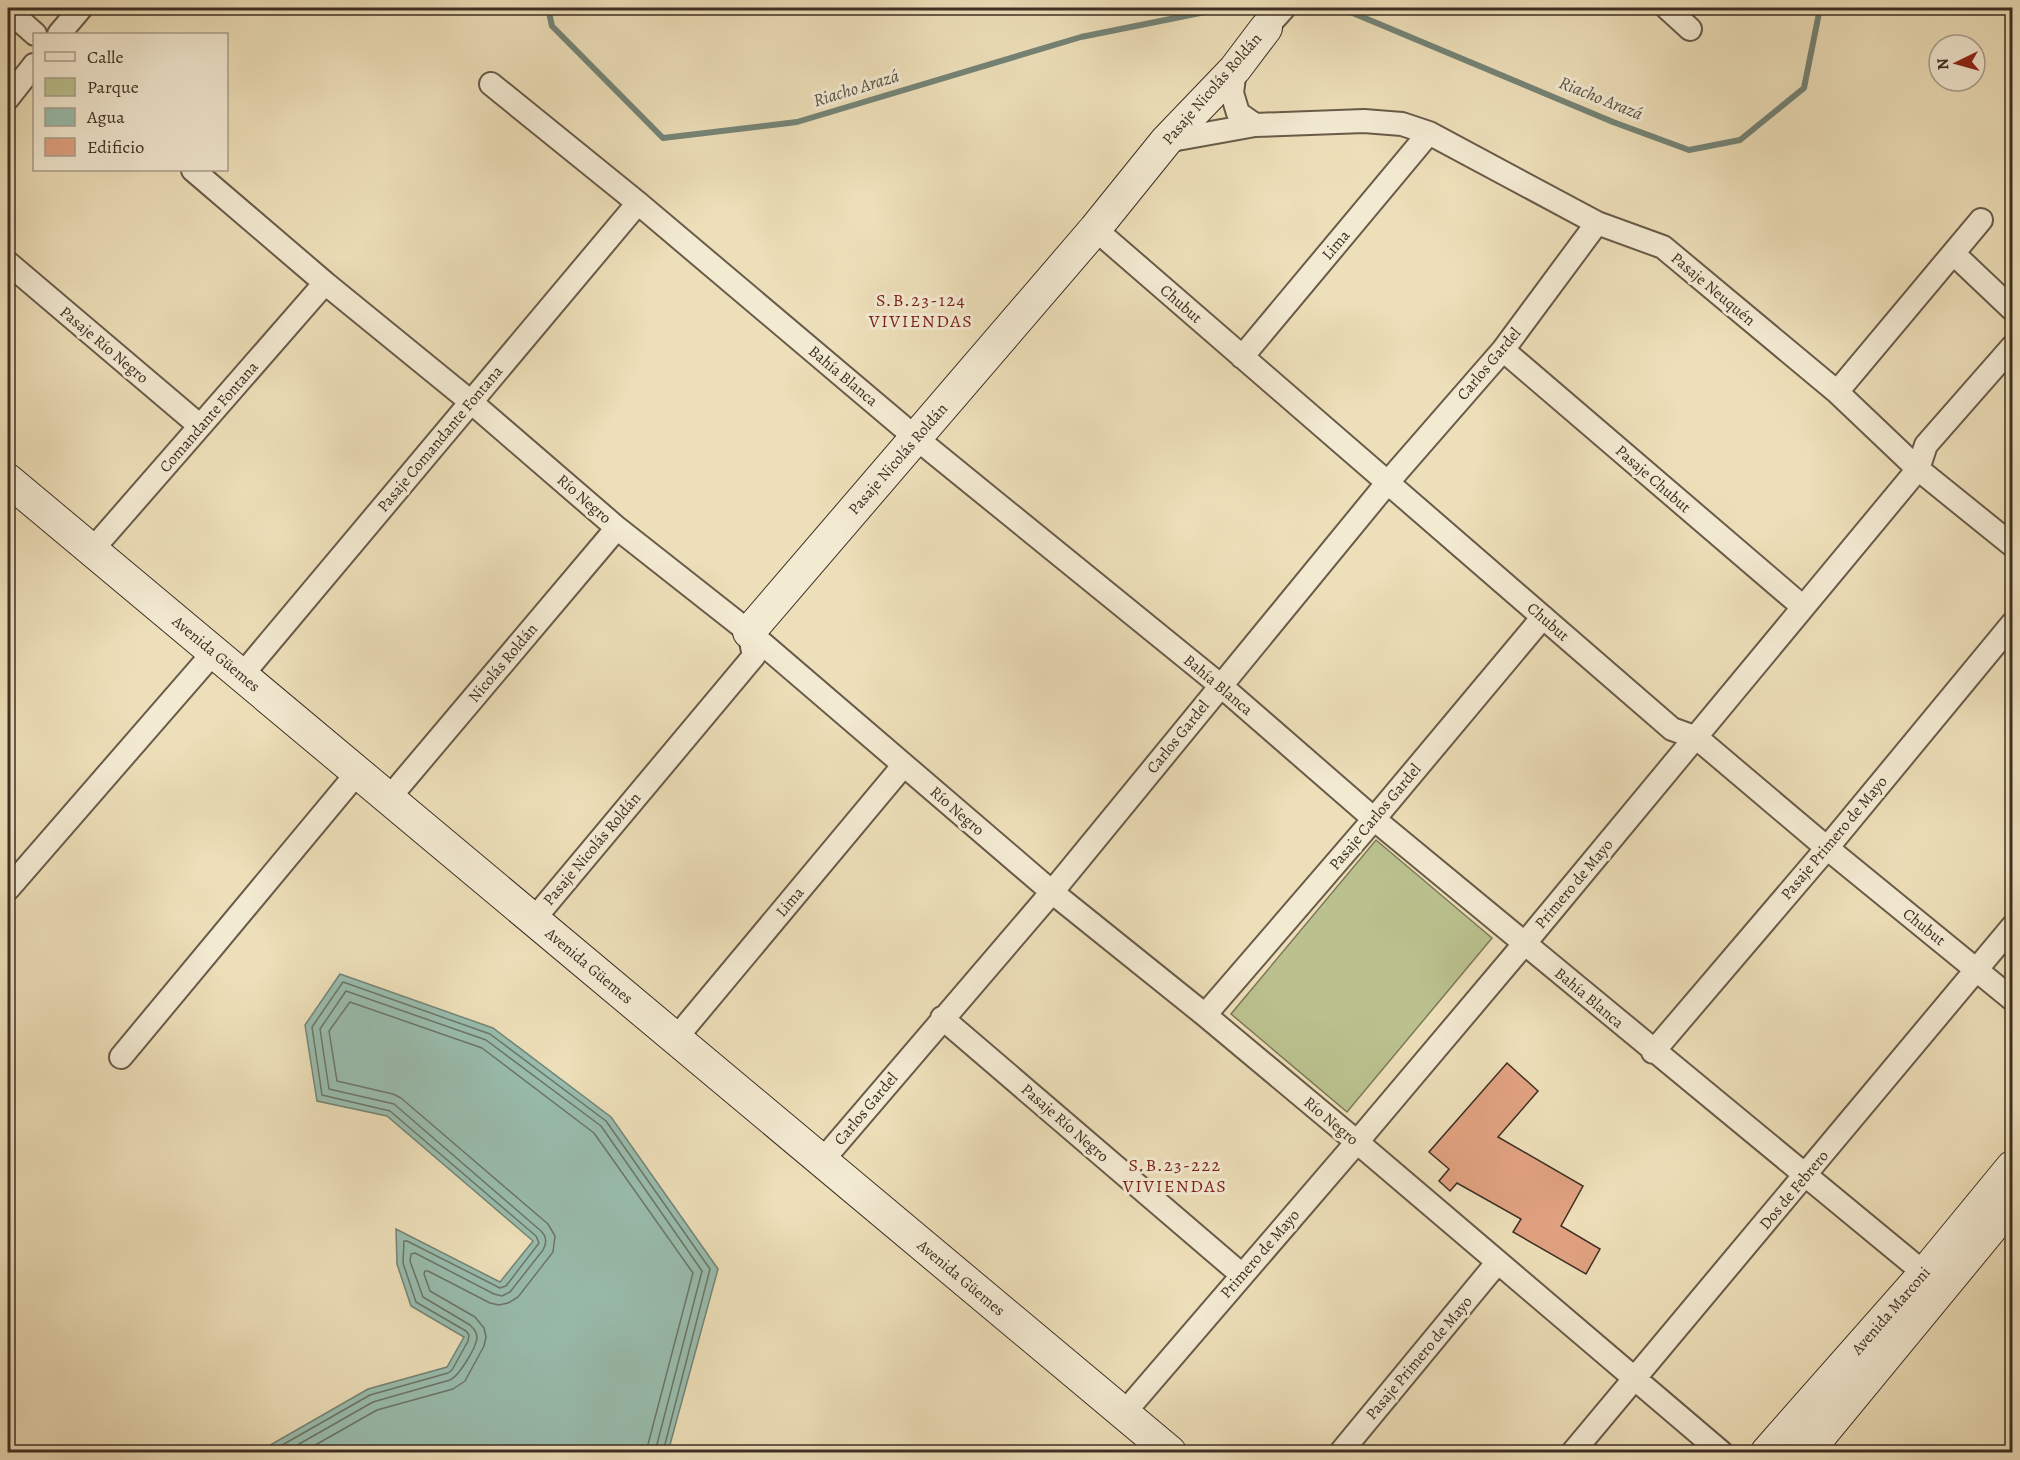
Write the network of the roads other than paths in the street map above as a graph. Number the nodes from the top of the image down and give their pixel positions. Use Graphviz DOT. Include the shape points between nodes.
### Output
graph roads {
  1 [pos="81,8"];
  2 [pos="1667,8"];
  3 [pos="8,10"];
  4 [pos="1275,18"];
  5 [pos="1690,29"];
  6 [pos="35,33"];
  7 [pos="60,33"];
  8 [pos="33,66"];
  9 [pos="1234,69"];
  10 [pos="490,84"];
  11 [pos="8,98"];
  12 [pos="1255,125"];
  13 [pos="1430,133"];
  14 [pos="1166,141"];
  15 [pos="194,171"];
  16 [pos="638,203"];
  17 [pos="1981,220"];
  18 [pos="1597,223"];
  19 [pos="1095,229"];
  20 [pos="1954,254"];
  21 [pos="8,263"];
  22 [pos="325,283"];
  23 [pos="2013,309"];
  24 [pos="2013,347"];
  25 [pos="1503,350"];
  26 [pos="1242,357"];
  27 [pos="1837,392"];
  28 [pos="471,402"];
  29 [pos="200,426"];
  30 [pos="916,438"];
  31 [pos="1918,470"];
  32 [pos="8,480"];
  33 [pos="1388,482"];
  34 [pos="617,528"];
  35 [pos="2013,545"];
  36 [pos="92,550"];
  37 [pos="1803,607"];
  38 [pos="1543,617"];
  39 [pos="2013,624"];
  40 [pos="749,632"];
  41 [pos="214,652"];
  42 [pos="242,675"];
  43 [pos="1220,685"];
  44 [pos="1697,738"];
  45 [pos="903,766"];
  46 [pos="358,772"];
  47 [pos="389,798"];
  48 [pos="1374,819"];
  49 [pos="1827,848"];
  50 [pos="8,889"];
  51 [pos="1052,892"];
  52 [pos="534,919"];
  53 [pos="2013,927"];
  54 [pos="1525,944"];
  55 [pos="1977,970"];
  56 [pos="2013,999"];
  57 [pos="1205,1015"];
  58 [pos="942,1018"];
  59 [pos="676,1038"];
  60 [pos="1653,1052"];
  61 [pos="121,1057"];
  62 [pos="1357,1142"];
  63 [pos="821,1162"];
  64 [pos="2013,1167"];
  65 [pos="1805,1177"];
  66 [pos="2013,1203"];
  67 [pos="1497,1263"];
  68 [pos="1242,1275"];
  69 [pos="1933,1281"];
  70 [pos="1634,1379"];
  71 [pos="1124,1413"];
  72 [pos="1170,1452"];
  73 [pos="1341,1452"];
  74 [pos="1573,1452"];
  75 [pos="1721,1452"];
  76 [pos="1767,1452"];
  77 [pos="1807,1452"];
  1 -- 7 [label="street"];
  2 -- 5 [label="street"];
  3 -- 6 [label="street"];
  4 -- 9 [label="street, Pasaje Nicolás Roldán"];
  8 -- 11 [label="street"];
  9 -- 12 [label="street" via="1232,93 1238,113"];
  9 -- 14 [label="street, Pasaje Nicolás Roldán"];
  10 -- 16 [label="street, Bahía Blanca"];
  12 -- 13 [label="street, Pasaje Neuquén" via="1364,121 1402,124"];
  12 -- 14 [label="street, Pasaje Neuquén"];
  13 -- 18 [label="street, Pasaje Neuquén"];
  13 -- 26 [label="street, Lima"];
  14 -- 19 [label="street, Pasaje Nicolás Roldán"];
  15 -- 22 [label="street, Río Negro"];
  16 -- 28 [label="street, Pasaje Comandante Fontana"];
  16 -- 30 [label="street, Bahía Blanca"];
  17 -- 20 [label="street"];
  18 -- 25 [label="street, Carlos Gardel"];
  18 -- 27 [label="street, Pasaje Neuquén" via="1663,247"];
  19 -- 26 [label="street, Chubut"];
  19 -- 30 [label="street, Pasaje Nicolás Roldán"];
  20 -- 23 [label="street"];
  20 -- 27 [label="street"];
  21 -- 29 [label="street, Pasaje Río Negro"];
  22 -- 28 [label="street, Río Negro"];
  22 -- 29 [label="street, Comandante Fontana"];
  24 -- 31 [label="street, Primero de Mayo" via="1926,445"];
  25 -- 33 [label="street, Carlos Gardel"];
  25 -- 37 [label="street, Pasaje Chubut"];
  26 -- 33 [label="street, Chubut"];
  27 -- 31 [label="street, Pasaje Neuquén"];
  28 -- 34 [label="street, Río Negro"];
  28 -- 42 [label="street, Pasaje Comandante Fontana"];
  29 -- 36 [label="street, Comandante Fontana"];
  30 -- 40 [label="street, Pasaje Nicolás Roldán"];
  30 -- 43 [label="street, Bahía Blanca"];
  31 -- 35 [label="street, Pasaje Neuquén"];
  31 -- 37 [label="street, Primero de Mayo"];
  32 -- 36 [label="street, Avenida Güemes"];
  33 -- 38 [label="street, Chubut"];
  33 -- 43 [label="street, Carlos Gardel"];
  34 -- 40 [label="street, Río Negro"];
  34 -- 47 [label="street, Nicolás Roldán"];
  36 -- 41 [label="street, Avenida Güemes"];
  37 -- 44 [label="street, Primero de Mayo"];
  38 -- 44 [label="street, Chubut" via="1672,729"];
  38 -- 48 [label="street, Pasaje Carlos Gardel"];
  39 -- 49 [label="street, Pasaje Primero de Mayo"];
  40 -- 45 [label="street, Río Negro"];
  40 -- 52 [label="street, Pasaje Nicolás Roldán" via="754,656"];
  41 -- 42 [label="street, Avenida Güemes"];
  41 -- 50 [label="street"];
  42 -- 46 [label="street, Avenida Güemes"];
  43 -- 48 [label="street, Bahía Blanca"];
  43 -- 51 [label="street, Carlos Gardel"];
  44 -- 49 [label="street, Chubut"];
  44 -- 54 [label="street, Primero de Mayo"];
  45 -- 51 [label="street, Río Negro"];
  45 -- 59 [label="street, Lima"];
  46 -- 47 [label="street, Avenida Güemes"];
  46 -- 61 [label="street"];
  47 -- 52 [label="street, Avenida Güemes"];
  48 -- 54 [label="street, Bahía Blanca"];
  48 -- 57 [label="street, Pasaje Carlos Gardel"];
  49 -- 55 [label="street, Chubut"];
  49 -- 60 [label="street, Pasaje Primero de Mayo"];
  51 -- 57 [label="street, Río Negro"];
  51 -- 58 [label="street, Carlos Gardel"];
  52 -- 59 [label="street, Avenida Güemes"];
  53 -- 55 [label="street, Dos de Febrero"];
  54 -- 60 [label="street, Bahía Blanca"];
  54 -- 62 [label="street, Primero de Mayo"];
  55 -- 56 [label="street, Chubut"];
  55 -- 65 [label="street, Dos de Febrero"];
  57 -- 62 [label="street, Río Negro"];
  58 -- 63 [label="street, Carlos Gardel"];
  58 -- 68 [label="street, Pasaje Río Negro"];
  59 -- 63 [label="street, Avenida Güemes"];
  60 -- 65 [label="street, Bahía Blanca"];
  62 -- 67 [label="street, Río Negro"];
  62 -- 68 [label="street, Primero de Mayo"];
  63 -- 71 [label="street, Avenida Güemes"];
  64 -- 69 [label="street, Avenida Marconi"];
  65 -- 69 [label="street, Bahía Blanca"];
  65 -- 70 [label="street, Dos de Febrero"];
  66 -- 69 [label="street, Avenida Marconi"];
  67 -- 70 [label="street, Río Negro"];
  67 -- 73 [label="street, Pasaje Primero de Mayo"];
  68 -- 71 [label="street, Primero de Mayo"];
  69 -- 76 [label="street, Avenida Marconi"];
  69 -- 77 [label="street, Avenida Marconi"];
  70 -- 74 [label="street, Dos de Febrero"];
  70 -- 75 [label="street, Río Negro"];
  71 -- 72 [label="street, Avenida Güemes"];
}
